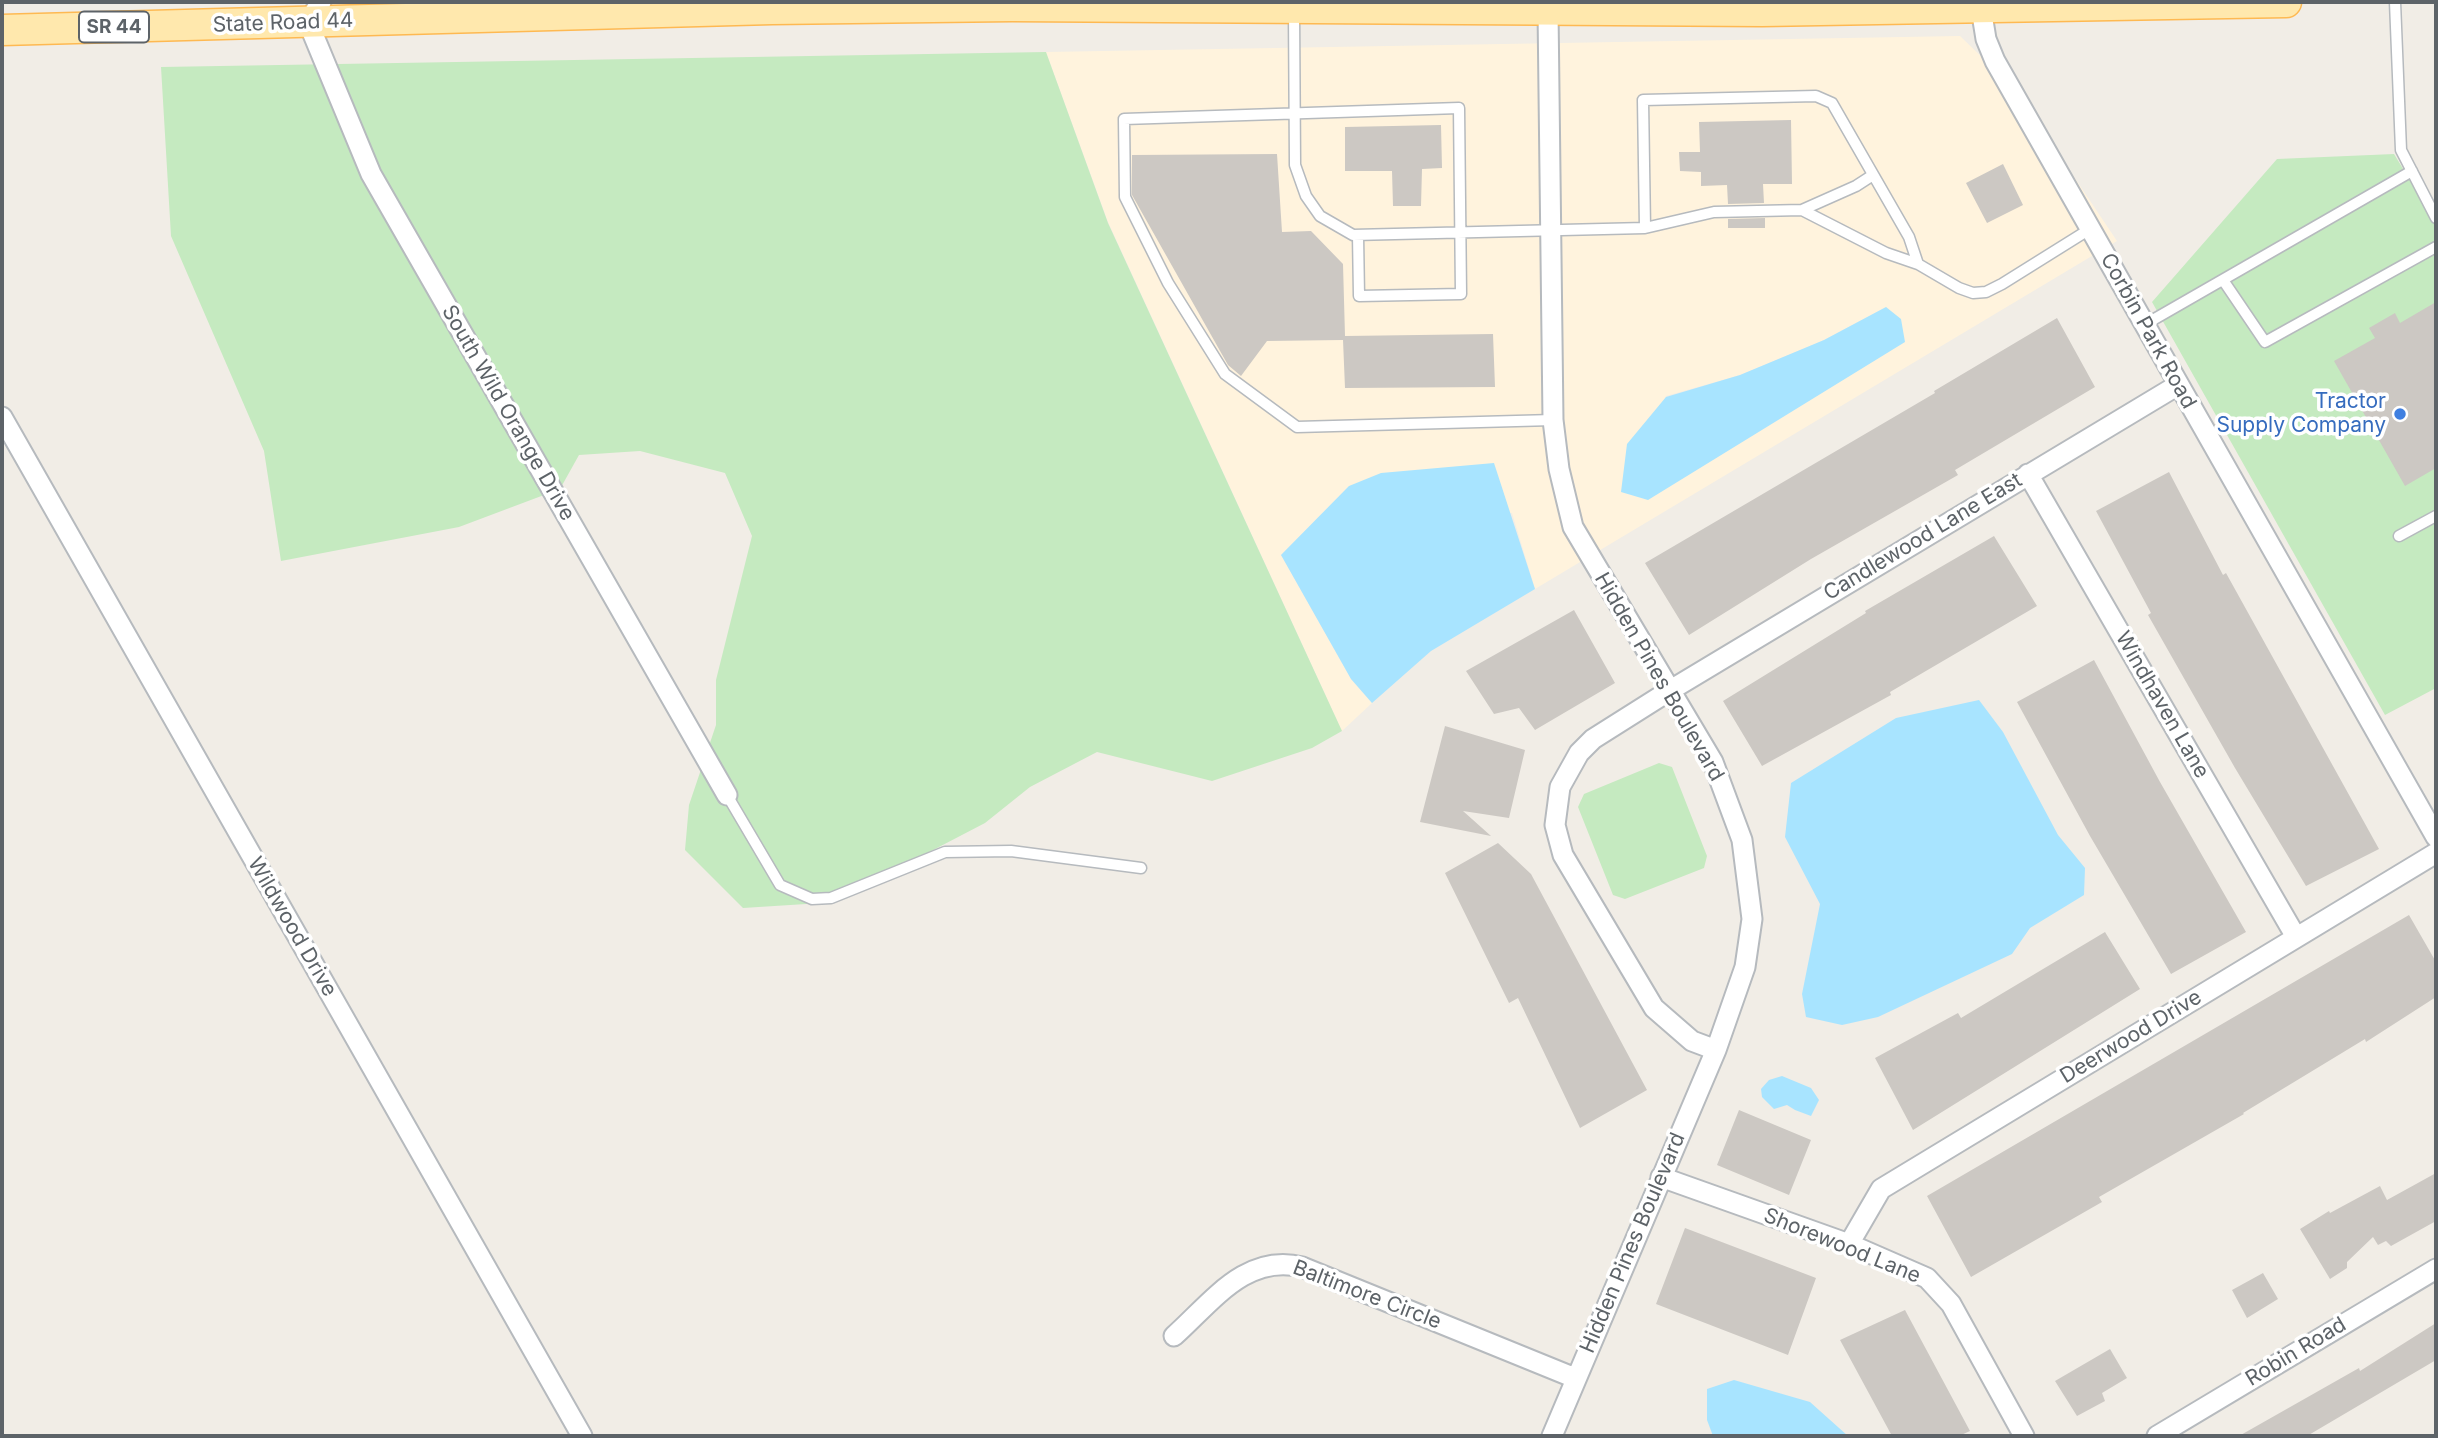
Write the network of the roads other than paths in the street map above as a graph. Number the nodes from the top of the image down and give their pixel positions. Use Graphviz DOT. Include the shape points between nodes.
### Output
graph roads {
  1 [pos="216,2"];
  2 [pos="2286,2"];
  3 [pos="2395,2"];
  4 [pos="1981,5"];
  5 [pos="1294,7"];
  6 [pos="2,9"];
  7 [pos="1548,10"];
  8 [pos="315,12"];
  9 [pos="2,30"];
  10 [pos="1295,114"];
  11 [pos="2412,171"];
  12 [pos="1873,175"];
  13 [pos="1802,210"];
  14 [pos="2436,218"];
  15 [pos="1645,228"];
  16 [pos="2090,229"];
  17 [pos="1551,231"];
  18 [pos="1460,234"];
  19 [pos="1358,235"];
  20 [pos="2436,247"];
  21 [pos="1918,264"];
  22 [pos="2223,280"];
  23 [pos="2144,325"];
  24 [pos="2178,384"];
  25 [pos="2,417"];
  26 [pos="1553,421"];
  27 [pos="2028,474"];
  28 [pos="2436,516"];
  29 [pos="2399,536"];
  30 [pos="1669,691"];
  31 [pos="727,795"];
  32 [pos="2436,837"];
  33 [pos="2436,853"];
  34 [pos="1141,868"];
  35 [pos="2297,937"];
  36 [pos="1716,1050"];
  37 [pos="1661,1177"];
  38 [pos="1849,1244"];
  39 [pos="2436,1269"];
  40 [pos="1174,1336"];
  41 [pos="1575,1378"];
  42 [pos="582,1436"];
  43 [pos="1552,1436"];
  44 [pos="2024,1436"];
  45 [pos="2157,1436"];
  1 -- 6 [label="main road"];
  2 -- 4 [label="main road, State Road 44 / SR 44"];
  3 -- 11 [label="lane" via="2401,150"];
  4 -- 7 [label="main road, State Road 44 / SR 44"];
  4 -- 16 [label="street, Corbin Park Road" via="1995,61"];
  5 -- 7 [label="main road, State Road 44 / SR 44"];
  5 -- 8 [label="main road, State Road 44 / SR 44"];
  5 -- 10 [label="lane"];
  7 -- 17 [label="street, Hidden Pines Boulevard"];
  8 -- 9 [label="main road, State Road 44 / SR 44"];
  8 -- 31 [label="street, South Wild Orange Drive" via="371,174"];
  10 -- 18 [label="lane" via="1459,108"];
  10 -- 19 [label="lane" via="1295,165 1306,196 1320,216"];
  10 -- 26 [label="lane" via="1124,119 1125,197 1168,283 1225,374 1297,427"];
  11 -- 14 [label="lane"];
  11 -- 22 [label="lane"];
  12 -- 13 [label="lane"];
  12 -- 15 [label="lane" via="1832,103 1825,99 1797,95 1643,100"];
  12 -- 21 [label="lane" via="1909,237"];
  13 -- 15 [label="lane" via="1714,212"];
  13 -- 21 [label="lane" via="1886,253"];
  15 -- 17 [label="lane"];
  16 -- 21 [label="lane" via="1986,292 1959,288"];
  16 -- 23 [label="street, Corbin Park Road"];
  17 -- 18 [label="lane"];
  17 -- 26 [label="street, Hidden Pines Boulevard"];
  18 -- 19 [label="lane"];
  18 -- 19 [label="lane" via="1461,294 1359,296"];
  20 -- 22 [label="lane" via="2265,342"];
  22 -- 23 [label="lane"];
  23 -- 24 [label="street, Corbin Park Road"];
  24 -- 27 [label="street, Candlewood Lane East"];
  24 -- 32 [label="street, Corbin Park Road"];
  25 -- 42 [label="street, Wildwood Drive"];
  26 -- 30 [label="street, Hidden Pines Boulevard" via="1573,527"];
  27 -- 30 [label="street, Candlewood Lane East"];
  27 -- 35 [label="street, Windhaven Lane"];
  28 -- 29 [label="lane"];
  30 -- 36 [label="street, Hidden Pines Boulevard" via="1713,762 1742,840 1752,919 1745,967"];
  30 -- 36 [label="street, Candlewood Lane East" via="1593,739 1579,753 1560,786 1555,825 1563,855 1654,1009 1692,1041"];
  31 -- 34 [label="lane" via="780,885 812,898 831,898 945,852 1011,851"];
  33 -- 35 [label="street, Deerwood Drive"];
  35 -- 38 [label="street, Deerwood Drive" via="1881,1189"];
  36 -- 37 [label="street, Hidden Pines Boulevard"];
  37 -- 38 [label="street, Shorewood Lane"];
  37 -- 41 [label="street, Hidden Pines Boulevard"];
  38 -- 44 [label="street, Shorewood Lane" via="1927,1278 1951,1304"];
  39 -- 45 [label="street, Robin Road"];
  40 -- 41 [label="street, Baltimore Circle" via="1240,1276 1285,1263"];
  41 -- 43 [label="street, Hidden Pines Boulevard"];
}
